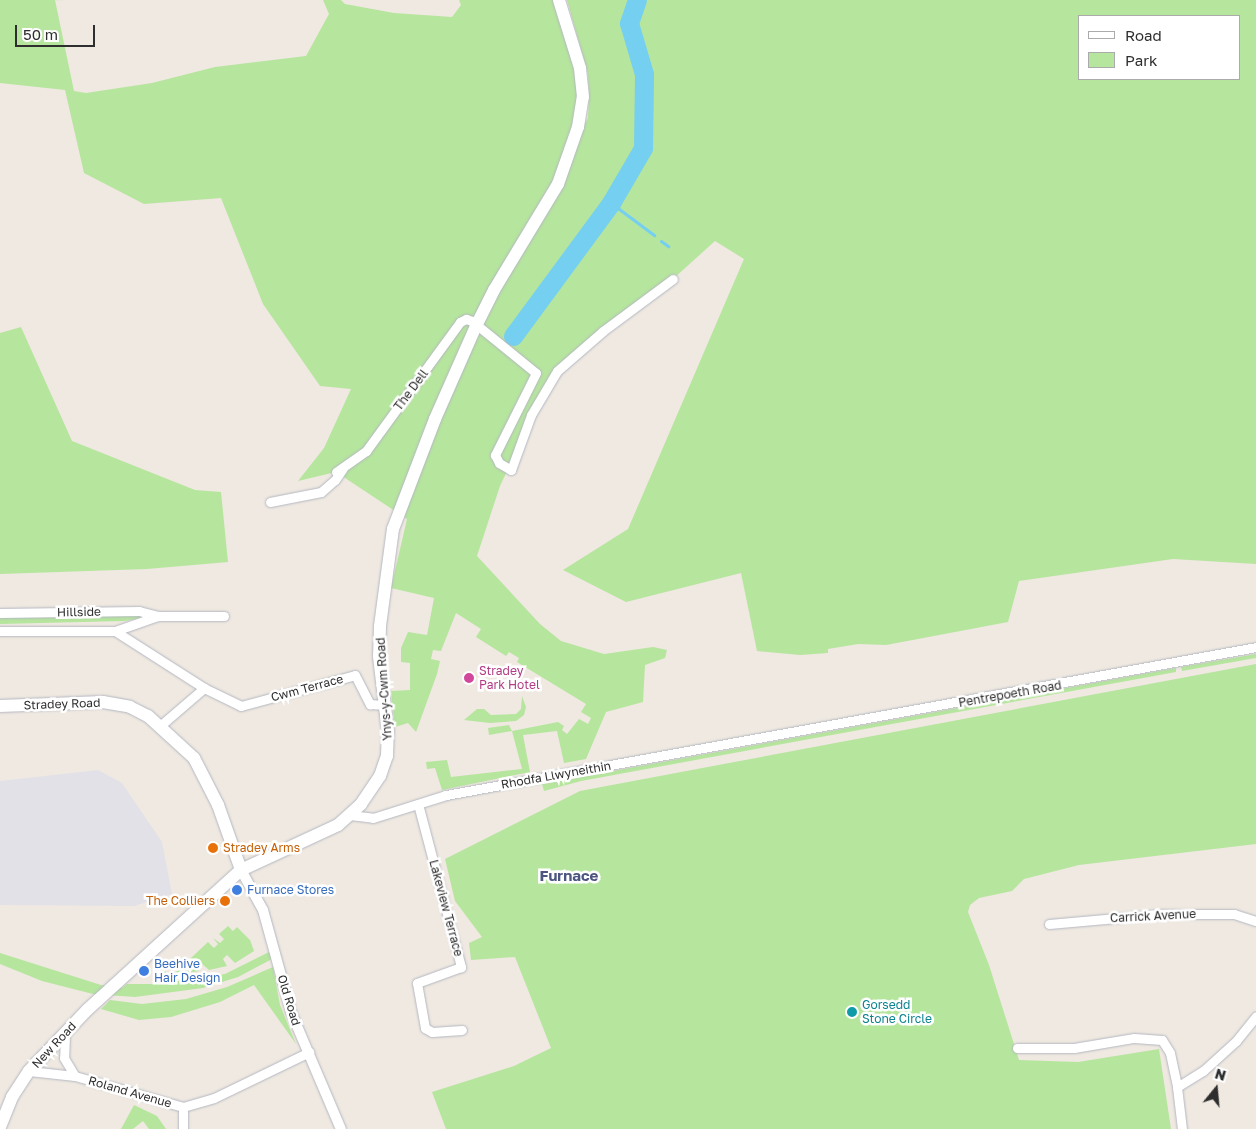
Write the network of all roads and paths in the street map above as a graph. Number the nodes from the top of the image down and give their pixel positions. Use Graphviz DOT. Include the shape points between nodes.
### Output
graph roads {
  1 [pos="559,0"];
  2 [pos="673,279"];
  3 [pos="476,326"];
  4 [pos="270,502"];
  5 [pos="0,614"];
  6 [pos="158,616"];
  7 [pos="224,616"];
  8 [pos="0,631"];
  9 [pos="115,631"];
  10 [pos="1256,648"];
  11 [pos="204,688"];
  12 [pos="386,705"];
  13 [pos="0,706"];
  14 [pos="241,706"];
  15 [pos="161,725"];
  16 [pos="764,738"];
  17 [pos="418,804"];
  18 [pos="350,815"];
  19 [pos="241,870"];
  20 [pos="1256,921"];
  21 [pos="1048,924"];
  22 [pos="121,979"];
  23 [pos="1256,1016"];
  24 [pos="462,1030"];
  25 [pos="65,1032"];
  26 [pos="1017,1048"];
  27 [pos="309,1052"];
  28 [pos="29,1071"];
  29 [pos="74,1076"];
  30 [pos="1177,1087"];
  31 [pos="183,1107"];
  32 [pos="0,1127"];
  33 [pos="183,1129"];
  34 [pos="341,1129"];
  35 [pos="1182,1129"];
  1 -- 3 [label="main road, Ynys-y-Cwm Road" via="580,68 583,96 573,147 558,184"];
  2 -- 3 [label="street" via="603,331 557,371 531,414 511,470 499,463 495,455 536,373"];
  3 -- 4 [label="street, The Dell" via="472,321 460,322 366,451 340,469 336,480 321,492"];
  3 -- 12 [label="main road, Ynys-y-Cwm Road" via="393,529 380,626 379,656"];
  5 -- 6 [label="street, Hillside" via="139,611"];
  6 -- 7 [label="street, Hillside"];
  6 -- 9 [label="street, Hillside"];
  8 -- 9 [label="street, Hillside"];
  9 -- 11 [label="street, Hillside"];
  10 -- 16 [label="street, Pentrepoeth Road"];
  11 -- 14 [label="street, Hillside"];
  11 -- 15 [label="street"];
  12 -- 14 [label="street, Cwm Terrace" via="370,704 356,675"];
  12 -- 18 [label="main road, Ynys-y-Cwm Road" via="387,756 370,793"];
  13 -- 15 [label="main road, Stradey Road" via="103,702 130,706"];
  15 -- 19 [label="main road, Stradey Road" via="194,758 218,805"];
  16 -- 17 [label="street, Rhodfa Llwyneithin" via="446,795"];
  17 -- 18 [label="street, Rhodfa Llwyneithin" via="373,818"];
  17 -- 24 [label="street, Lakeview Terrace" via="461,967 417,983 425,1028 432,1032"];
  18 -- 19 [label="main road, Ynys-y-Cwm Road" via="312,838"];
  19 -- 22 [label="main road, Ynys-y-Cwm Road"];
  19 -- 27 [label="street, Old Road" via="263,910 291,1012"];
  20 -- 21 [label="street, Carrick Avenue" via="1234,914 1162,914"];
  22 -- 25 [label="main road, New Road"];
  23 -- 30 [label="street" via="1236,1041 1210,1065"];
  25 -- 28 [label="main road, New Road"];
  25 -- 29 [label="street" via="64,1058"];
  26 -- 30 [label="street" via="1074,1048 1134,1038 1162,1040 1170,1054"];
  27 -- 31 [label="street, Roland Avenue" via="214,1098"];
  27 -- 34 [label="street, Old Road"];
  28 -- 29 [label="street, Roland Avenue"];
  28 -- 32 [label="main road, New Road" via="12,1097"];
  29 -- 31 [label="street, Roland Avenue"];
  30 -- 35 [label="street"];
  31 -- 33 [label="street"];
}
